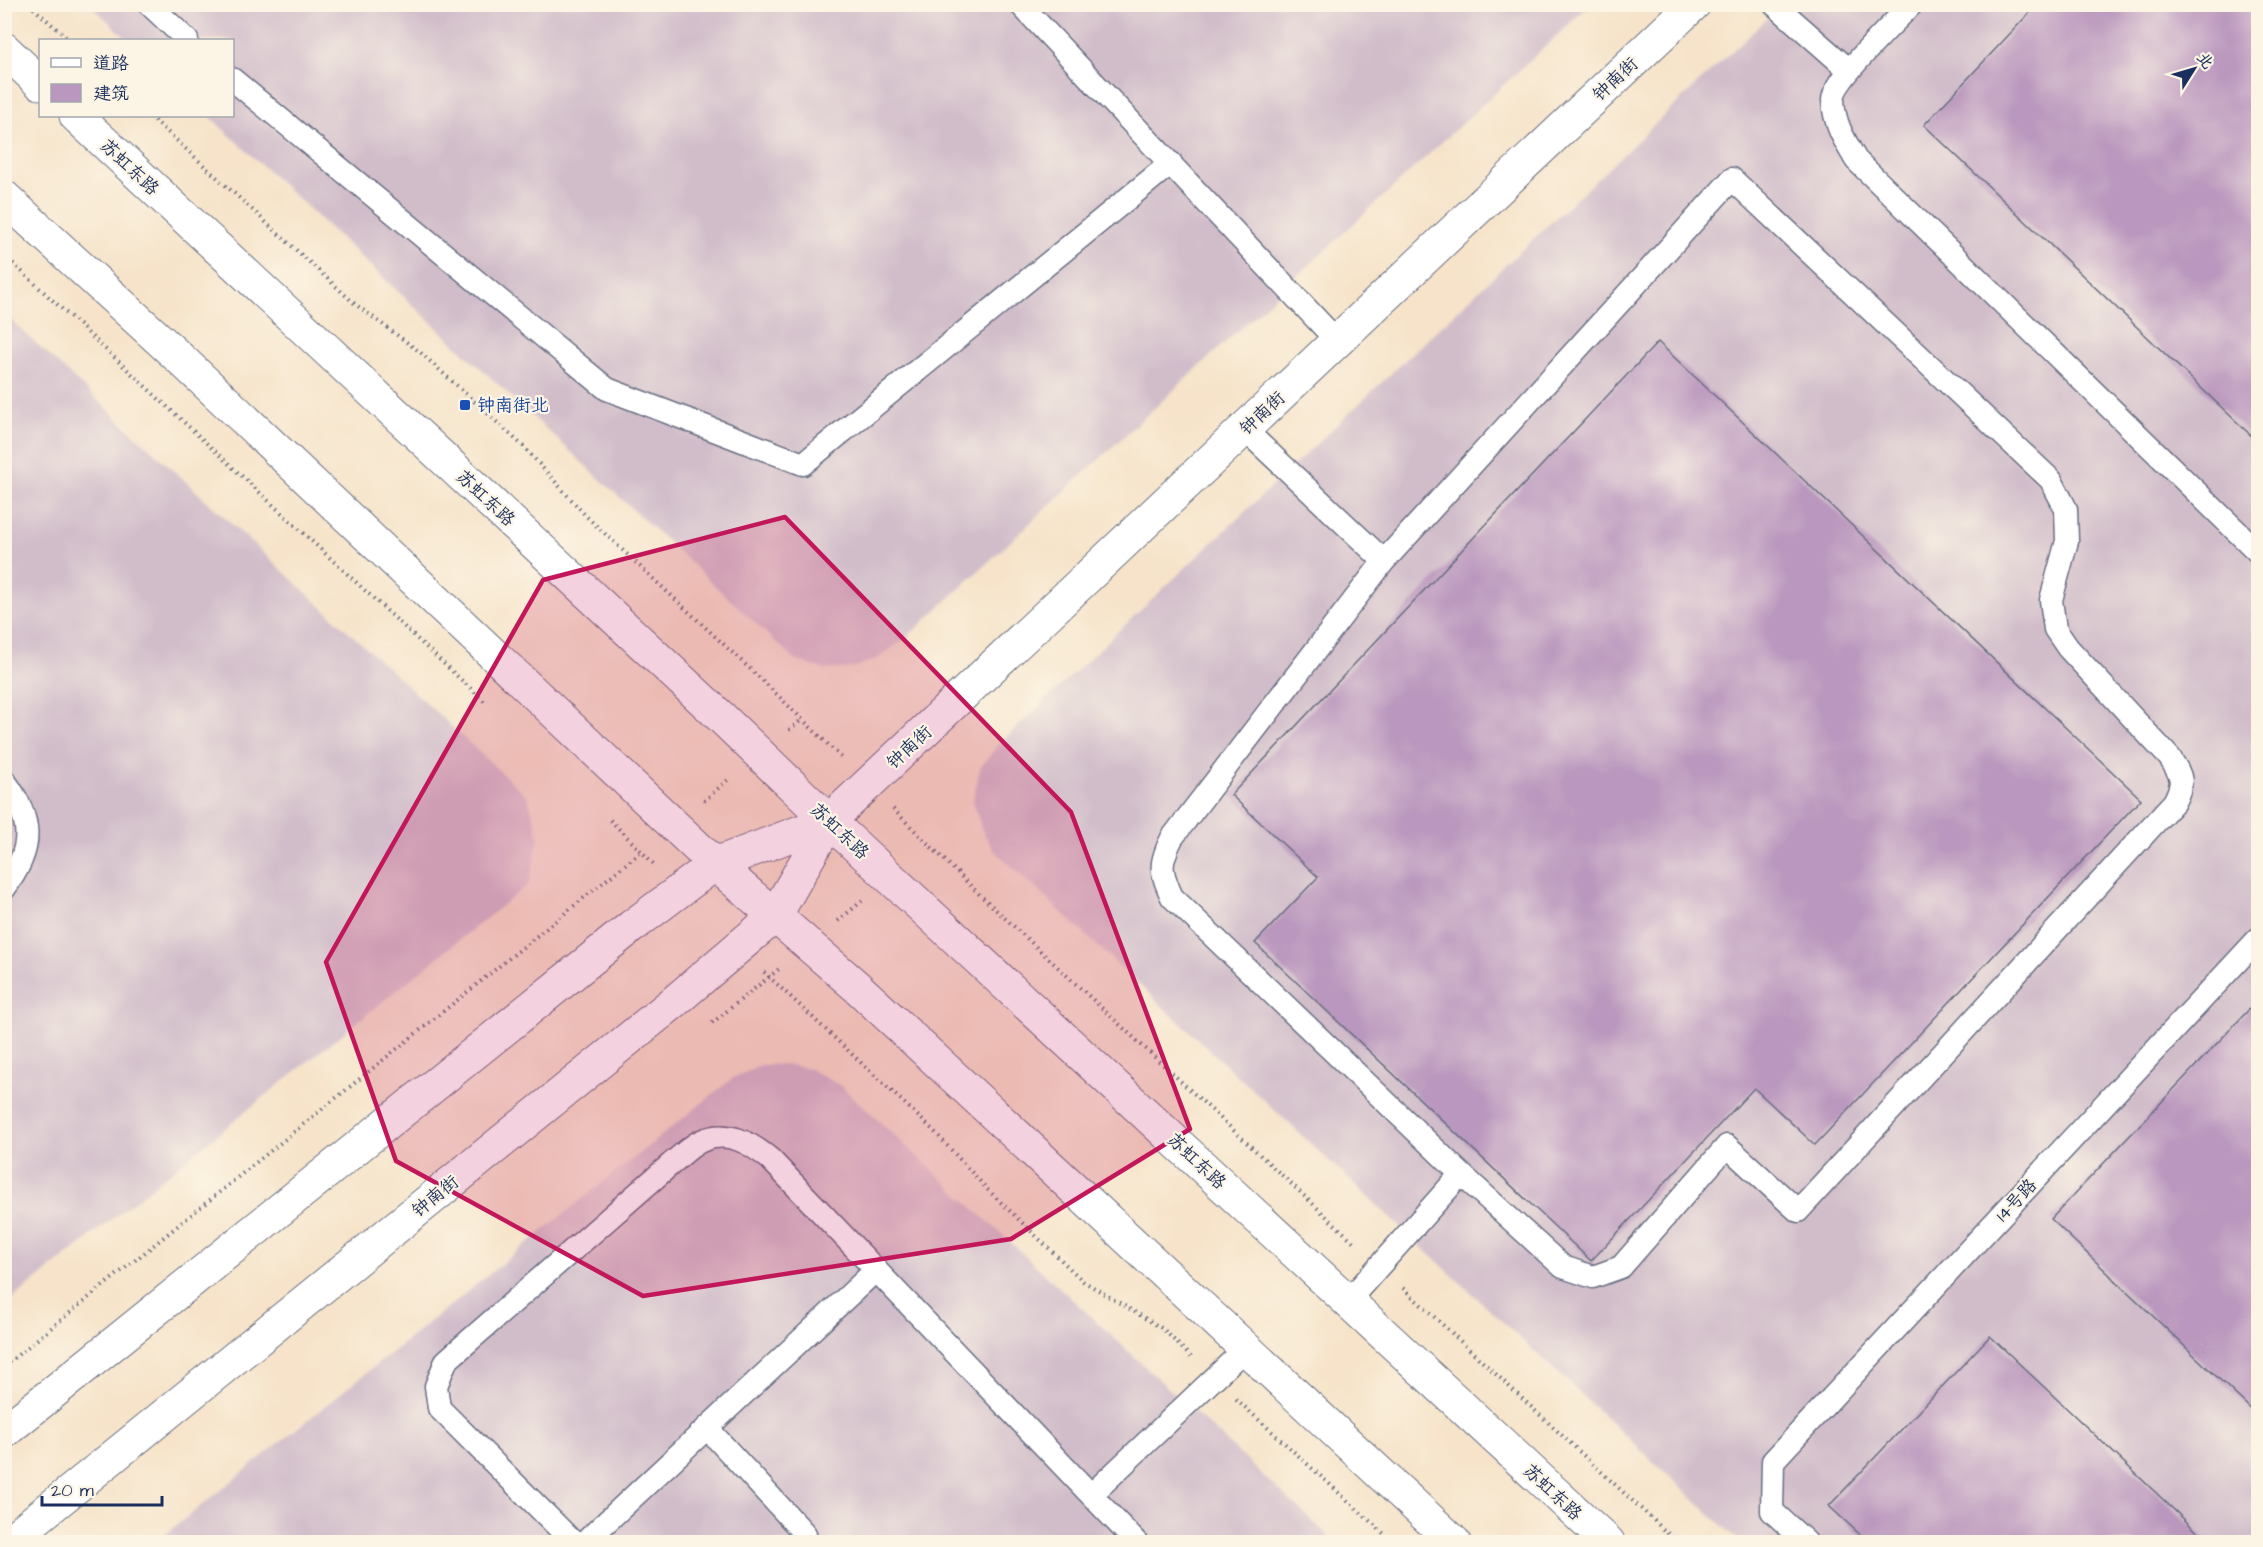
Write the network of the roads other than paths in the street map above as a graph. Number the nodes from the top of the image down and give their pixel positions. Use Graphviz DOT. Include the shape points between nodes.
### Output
graph roads {
  1 [pos="149,4"];
  2 [pos="1020,4"];
  3 [pos="1694,4"];
  4 [pos="1774,4"];
  5 [pos="1912,4"];
  6 [pos="186,39"];
  7 [pos="4,49"];
  8 [pos="1849,70"];
  9 [pos="234,81"];
  10 [pos="39,82"];
  11 [pos="77,117"];
  12 [pos="1171,163"];
  13 [pos="4,197"];
  14 [pos="1337,341"];
  15 [pos="1244,429"];
  16 [pos="2259,552"];
  17 [pos="1384,561"];
  18 [pos="4,780"];
  19 [pos="830,821"];
  20 [pos="715,864"];
  21 [pos="4,889"];
  22 [pos="775,916"];
  23 [pos="2259,939"];
  24 [pos="1461,1174"];
  25 [pos="876,1270"];
  26 [pos="1348,1301"];
  27 [pos="1245,1349"];
  28 [pos="707,1428"];
  29 [pos="4,1432"];
  30 [pos="1091,1495"];
  31 [pos="805,1534"];
  32 [pos="8,1542"];
  33 [pos="573,1542"];
  34 [pos="585,1542"];
  35 [pos="1136,1542"];
  36 [pos="1454,1542"];
  37 [pos="1608,1542"];
  38 [pos="1806,1542"];
  1 -- 6 [label="lane"];
  2 -- 12 [label="lane"];
  3 -- 14 [label="main road, 钟南街"];
  4 -- 8 [label="lane"];
  5 -- 8 [label="lane"];
  7 -- 10 [label="main road"];
  8 -- 16 [label="lane" via="1833,98 1837,127 1856,160"];
  9 -- 12 [label="lane" via="607,389 803,464"];
  11 -- 19 [label="main road, 苏虹东路"];
  12 -- 14 [label="lane"];
  13 -- 20 [label="main road"];
  14 -- 15 [label="main road, 钟南街"];
  15 -- 17 [label="lane"];
  15 -- 19 [label="main road, 钟南街"];
  17 -- 24 [label="lane" via="1172,838 1163,857 1163,876 1172,897"];
  17 -- 24 [label="lane" via="1732,179 2050,480 2066,509 2067,541 2051,600 2055,628 2068,648 2170,758 2181,775 2181,788 2174,802 1798,1211 1727,1146 1621,1267 1593,1276 1563,1267"];
  18 -- 21 [label="lane" via="19,799 28,829 23,859"];
  19 -- 20 [label="main road, 钟南街"];
  19 -- 22 [label="main road, 钟南街"];
  19 -- 26 [label="main road, 苏虹东路"];
  20 -- 22 [label="main road"];
  20 -- 29 [label="main road, 钟南街"];
  22 -- 27 [label="main road" via="856,986"];
  22 -- 32 [label="main road, 钟南街"];
  23 -- 38 [label="lane, 14号路" via="1773,1461 1772,1510"];
  24 -- 26 [label="lane"];
  25 -- 28 [label="lane"];
  25 -- 30 [label="lane"];
  25 -- 33 [label="lane" via="770,1159 748,1142 722,1136 701,1141 670,1164 446,1361 436,1386 439,1408"];
  26 -- 37 [label="main road, 苏虹东路"];
  27 -- 30 [label="lane"];
  27 -- 36 [label="main road"];
  28 -- 31 [label="lane"];
  28 -- 34 [label="lane"];
  30 -- 35 [label="lane"];
}
